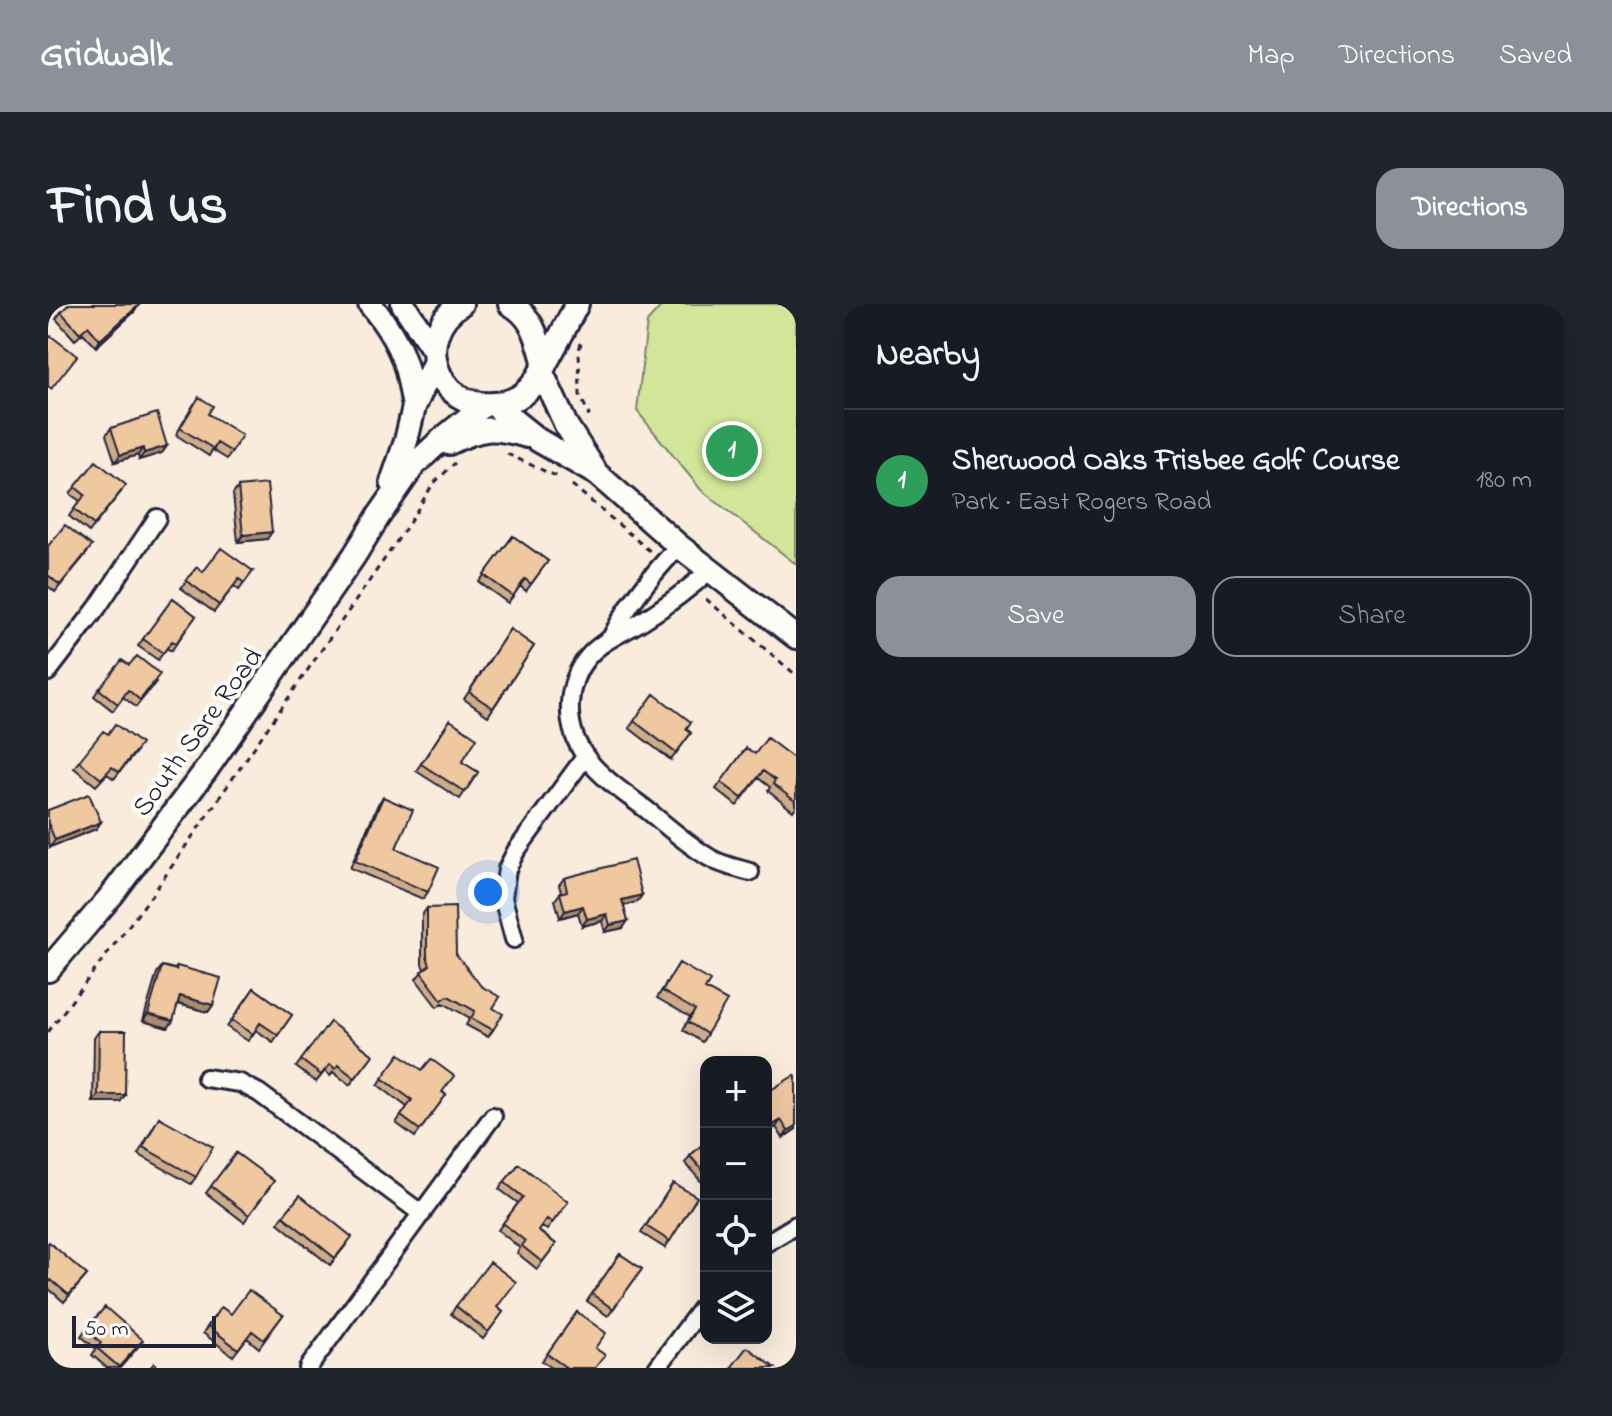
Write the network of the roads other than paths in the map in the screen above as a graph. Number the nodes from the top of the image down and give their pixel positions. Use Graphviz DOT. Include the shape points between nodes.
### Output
graph roads {
  1 [pos="370,304"];
  2 [pos="403,304"];
  3 [pos="461,304"];
  4 [pos="510,304"];
  5 [pos="577,304"];
  6 [pos="434,355"];
  7 [pos="543,369"];
  8 [pos="488,405"];
  9 [pos="414,407"];
  10 [pos="538,440"];
  11 [pos="423,456"];
  12 [pos="597,474"];
  13 [pos="378,517"];
  14 [pos="157,518"];
  15 [pos="679,546"];
  16 [pos="710,570"];
  17 [pos="612,636"];
  18 [pos="796,637"];
  19 [pos="48,672"];
  20 [pos="585,757"];
  21 [pos="750,872"];
  22 [pos="514,939"];
  23 [pos="48,970"];
  24 [pos="206,1078"];
  25 [pos="493,1116"];
  26 [pos="422,1214"];
  27 [pos="796,1225"];
  28 [pos="772,1239"];
  29 [pos="700,1310"];
  30 [pos="308,1368"];
  31 [pos="657,1368"];
  1 -- 9 [label="main road" via="402,354"];
  2 -- 6 [label="main road"];
  3 -- 6 [label="main road, South Sare Road" via="435,334"];
  4 -- 7 [label="main road" via="535,331"];
  5 -- 7 [label="main road"];
  6 -- 8 [label="main road" via="443,381 455,394"];
  6 -- 9 [label="main road, South Sare Road"];
  7 -- 8 [label="main road, South Sare Road" via="523,394 508,403"];
  7 -- 12 [label="main road" via="566,425"];
  8 -- 10 [label="main road"];
  8 -- 11 [label="main road, South Sare Road"];
  9 -- 13 [label="main road, South Sare Road"];
  10 -- 11 [label="main road" via="484,429"];
  10 -- 12 [label="main road"];
  11 -- 13 [label="main road, South Sare Road"];
  12 -- 15 [label="main road"];
  13 -- 23 [label="main road, South Sare Road" via="206,770"];
  14 -- 19 [label="street"];
  15 -- 16 [label="main road"];
  15 -- 17 [label="street"];
  16 -- 17 [label="street" via="641,622"];
  16 -- 18 [label="main road"];
  17 -- 20 [label="street" via="587,658 574,679 569,715"];
  20 -- 21 [label="street" via="712,860"];
  20 -- 22 [label="street" via="507,869 503,898"];
  24 -- 26 [label="street" via="240,1083 259,1093"];
  25 -- 26 [label="street"];
  26 -- 30 [label="street"];
  27 -- 28 [label="street"];
  29 -- 31 [label="street"];
}
